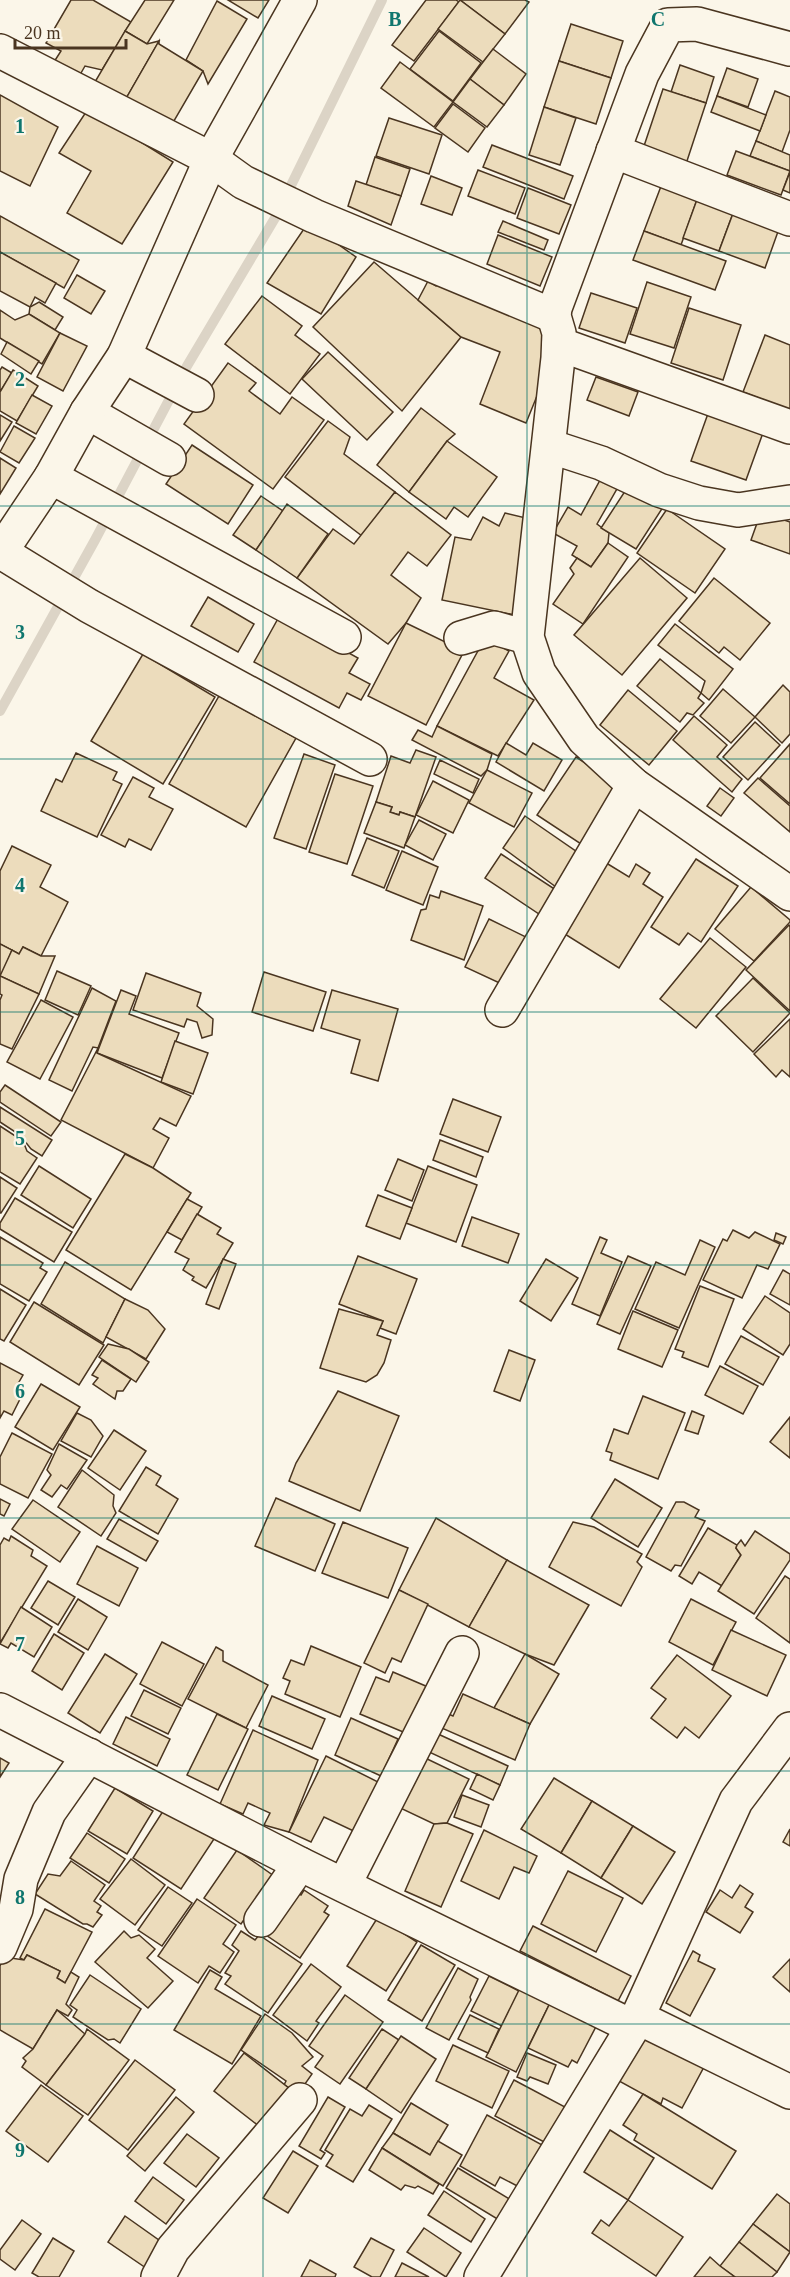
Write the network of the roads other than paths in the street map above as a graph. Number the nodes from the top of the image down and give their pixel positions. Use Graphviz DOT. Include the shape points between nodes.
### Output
graph roads {
  1 [pos="300,0"];
  2 [pos="790,49"];
  3 [pos="0,51"];
  4 [pos="613,151"];
  5 [pos="210,159"];
  6 [pos="790,219"];
  7 [pos="556,330"];
  8 [pos="124,357"];
  9 [pos="194,393"];
  10 [pos="87,412"];
  11 [pos="790,427"];
  12 [pos="549,446"];
  13 [pos="158,453"];
  14 [pos="51,477"];
  15 [pos="790,502"];
  16 [pos="0,553"];
  17 [pos="344,637"];
  18 [pos="527,637"];
  19 [pos="461,638"];
  20 [pos="370,759"];
  21 [pos="634,785"];
  22 [pos="790,894"];
  23 [pos="502,1010"];
  24 [pos="462,1653"];
  25 [pos="0,1710"];
  26 [pos="790,1729"];
  27 [pos="89,1755"];
  28 [pos="300,1864"];
  29 [pos="344,1885"];
  30 [pos="261,1920"];
  31 [pos="0,1947"];
  32 [pos="635,2022"];
  33 [pos="790,2092"];
  34 [pos="300,2100"];
  35 [pos="158,2277"];
  36 [pos="481,2277"];
  1 -- 5 [label="street"];
  2 -- 4 [label="street" via="697,24 668,25 642,74"];
  3 -- 5 [label="street"];
  4 -- 6 [label="street"];
  4 -- 7 [label="street"];
  5 -- 7 [label="street" via="243,182"];
  5 -- 8 [label="street"];
  7 -- 11 [label="street"];
  7 -- 12 [label="street"];
  8 -- 9 [label="street"];
  8 -- 10 [label="street"];
  10 -- 13 [label="street"];
  10 -- 14 [label="street"];
  12 -- 15 [label="street" via="601,462 659,490 699,503 738,510"];
  12 -- 18 [label="street"];
  14 -- 16 [label="street"];
  14 -- 17 [label="street"];
  16 -- 20 [label="street" via="88,606"];
  18 -- 19 [label="street" via="494,628"];
  18 -- 21 [label="street" via="539,673 584,738"];
  21 -- 22 [label="street"];
  21 -- 23 [label="street"];
  24 -- 29 [label="street"];
  25 -- 27 [label="street"];
  26 -- 32 [label="street" via="736,1801"];
  27 -- 28 [label="street"];
  27 -- 31 [label="street" via="49,1812 21,1879 16,1909"];
  28 -- 29 [label="street"];
  28 -- 30 [label="street"];
  29 -- 32 [label="street"];
  32 -- 33 [label="street"];
  32 -- 36 [label="street"];
  34 -- 35 [label="street" via="173,2249"];
}
